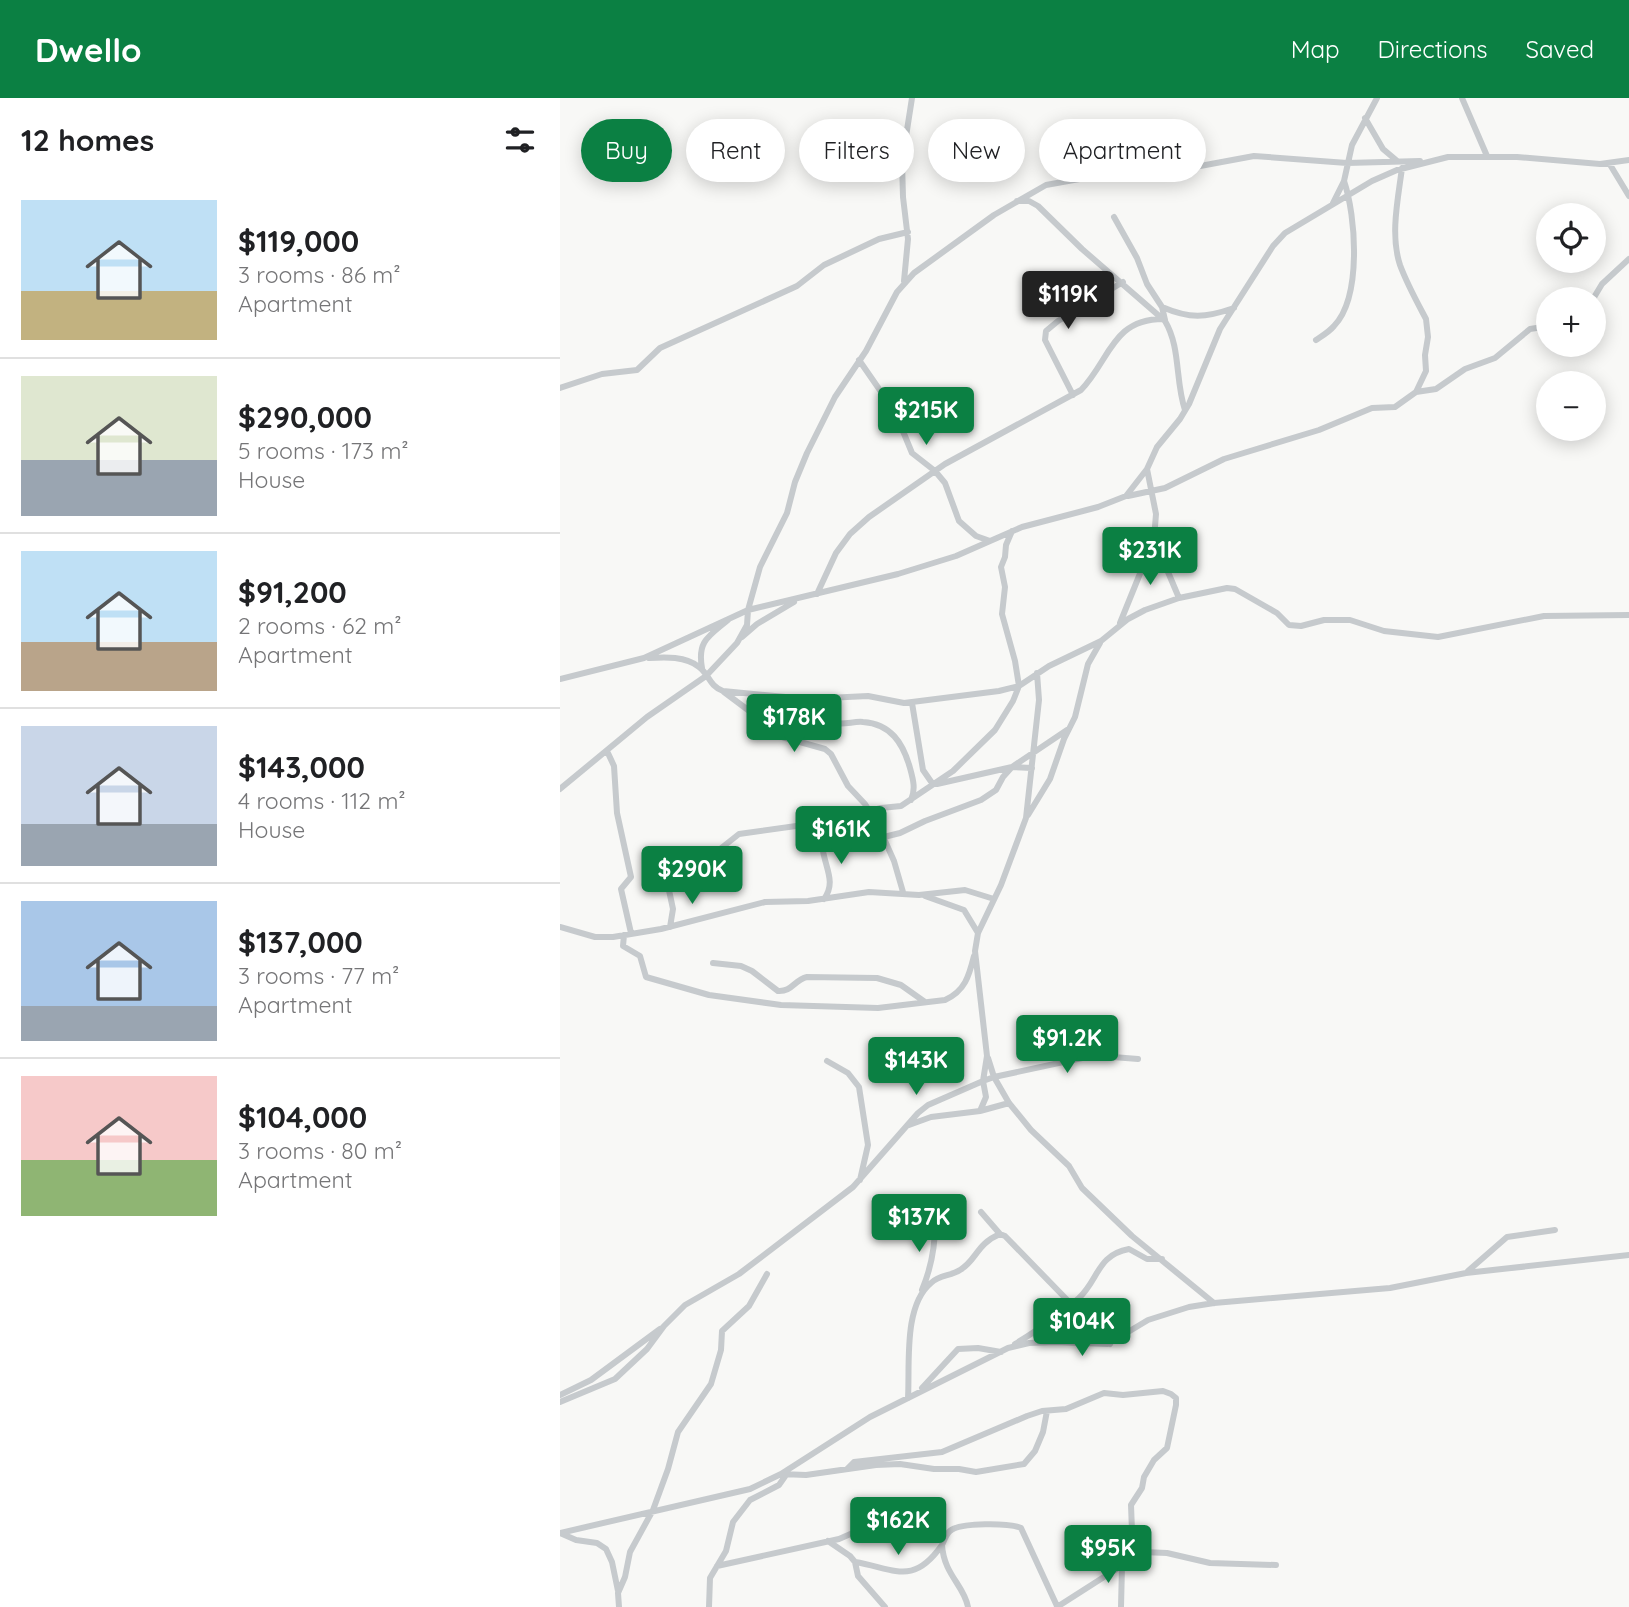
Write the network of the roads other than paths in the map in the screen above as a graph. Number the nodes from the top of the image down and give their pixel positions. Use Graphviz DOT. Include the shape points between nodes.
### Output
graph roads {
  1 [pos="912,98"];
  2 [pos="1377,98"];
  3 [pos="1462,98"];
  4 [pos="1365,118"];
  5 [pos="1487,156"];
  6 [pos="1396,160"];
  7 [pos="1629,160"];
  8 [pos="1429,161"];
  9 [pos="1347,163"];
  10 [pos="1609,163"];
  11 [pos="1402,168"];
  12 [pos="1344,181"];
  13 [pos="1349,195"];
  14 [pos="1629,196"];
  15 [pos="1015,201"];
  16 [pos="1330,208"];
  17 [pos="1114,217"];
  18 [pos="908,232"];
  19 [pos="1629,259"];
  20 [pos="1123,282"];
  21 [pos="903,283"];
  22 [pos="1600,287"];
  23 [pos="1162,307"];
  24 [pos="1236,307"];
  25 [pos="1164,320"];
  26 [pos="1536,328"];
  27 [pos="1317,340"];
  28 [pos="859,360"];
  29 [pos="560,388"];
  30 [pos="1416,392"];
  31 [pos="1073,395"];
  32 [pos="1185,410"];
  33 [pos="1147,469"];
  34 [pos="935,471"];
  35 [pos="1151,492"];
  36 [pos="1126,496"];
  37 [pos="1012,531"];
  38 [pos="1154,538"];
  39 [pos="991,541"];
  40 [pos="817,594"];
  41 [pos="802,598"];
  42 [pos="1179,598"];
  43 [pos="748,610"];
  44 [pos="1629,615"];
  45 [pos="731,617"];
  46 [pos="1119,625"];
  47 [pos="738,640"];
  48 [pos="1101,641"];
  49 [pos="643,658"];
  50 [pos="704,673"];
  51 [pos="1037,673"];
  52 [pos="560,680"];
  53 [pos="1019,686"];
  54 [pos="723,691"];
  55 [pos="806,699"];
  56 [pos="912,703"];
  57 [pos="1068,730"];
  58 [pos="607,751"];
  59 [pos="1034,751"];
  60 [pos="1012,767"];
  61 [pos="1032,768"];
  62 [pos="937,784"];
  63 [pos="560,789"];
  64 [pos="910,802"];
  65 [pos="870,811"];
  66 [pos="1026,818"];
  67 [pos="821,823"];
  68 [pos="884,837"];
  69 [pos="903,892"];
  70 [pos="919,895"];
  71 [pos="824,899"];
  72 [pos="994,899"];
  73 [pos="560,927"];
  74 [pos="670,927"];
  75 [pos="978,933"];
  76 [pos="627,934"];
  77 [pos="975,951"];
  78 [pos="713,962"];
  79 [pos="925,1002"];
  80 [pos="987,1056"];
  81 [pos="1138,1059"];
  82 [pos="827,1061"];
  83 [pos="994,1077"];
  84 [pos="983,1082"];
  85 [pos="1009,1102"];
  86 [pos="980,1111"];
  87 [pos="903,1128"];
  88 [pos="859,1182"];
  89 [pos="981,1212"];
  90 [pos="934,1217"];
  91 [pos="1555,1230"];
  92 [pos="1000,1234"];
  93 [pos="1629,1255"];
  94 [pos="1162,1259"];
  95 [pos="1466,1273"];
  96 [pos="767,1274"];
  97 [pos="921,1294"];
  98 [pos="1214,1303"];
  99 [pos="1071,1304"];
  100 [pos="664,1326"];
  101 [pos="1110,1344"];
  102 [pos="1005,1350"];
  103 [pos="918,1392"];
  104 [pos="560,1395"];
  105 [pos="908,1398"];
  106 [pos="560,1402"];
  107 [pos="1047,1411"];
  108 [pos="847,1469"];
  109 [pos="784,1475"];
  110 [pos="653,1510"];
  111 [pos="878,1522"];
  112 [pos="560,1533"];
  113 [pos="828,1541"];
  114 [pos="942,1545"];
  115 [pos="1133,1558"];
  116 [pos="855,1562"];
  117 [pos="928,1564"];
  118 [pos="1276,1565"];
  119 [pos="717,1566"];
  120 [pos="1122,1566"];
  121 [pos="948,1571"];
  122 [pos="618,1593"];
  123 [pos="620,1607"];
  124 [pos="709,1607"];
  125 [pos="885,1607"];
  126 [pos="968,1607"];
  127 [pos="1057,1607"];
  128 [pos="1121,1607"];
  1 -- 18 [label="street" via="902,162"];
  2 -- 4 [label="street"];
  3 -- 5 [label="street"];
  4 -- 6 [label="street" via="1383,149"];
  4 -- 9 [label="street"];
  5 -- 8 [label="street"];
  5 -- 10 [label="street"];
  6 -- 8 [label="street"];
  6 -- 9 [label="street"];
  7 -- 10 [label="street"];
  8 -- 11 [label="street"];
  9 -- 12 [label="street"];
  9 -- 15 [label="street" via="1254,156 1184,169 1135,169 1046,185"];
  10 -- 14 [label="street"];
  11 -- 13 [label="street"];
  11 -- 30 [label="street" via="1395,240 1428,329 1426,373"];
  12 -- 13 [label="street"];
  12 -- 16 [label="street"];
  13 -- 16 [label="street"];
  13 -- 27 [label="street" via="1355,248 1352,283 1342,316"];
  15 -- 20 [label="street" via="1038,206"];
  15 -- 21 [label="street"];
  16 -- 24 [label="street" via="1279,239"];
  17 -- 23 [label="street"];
  18 -- 21 [label="street"];
  18 -- 29 [label="street" via="866,245 814,271 797,286 660,348 636,370 602,374"];
  19 -- 22 [label="street"];
  20 -- 25 [label="street"];
  20 -- 31 [label="street" via="1046,331 1045,340"];
  21 -- 28 [label="street"];
  23 -- 24 [label="street" via="1192,317"];
  23 -- 25 [label="street"];
  24 -- 32 [label="street" via="1216,337"];
  25 -- 31 [label="street" via="1147,319 1130,327 1111,345 1092,379"];
  25 -- 32 [label="street" via="1173,336"];
  26 -- 30 [label="street" via="1436,389"];
  28 -- 34 [label="street" via="895,412 912,453"];
  28 -- 43 [label="street" via="831,404 800,469"];
  30 -- 35 [label="street" via="1395,407 1372,408 1319,430 1241,453"];
  31 -- 34 [label="street"];
  32 -- 33 [label="street" via="1151,455"];
  33 -- 35 [label="street"];
  33 -- 36 [label="street"];
  34 -- 39 [label="street" via="945,483 960,521 976,536"];
  34 -- 40 [label="street" via="850,534"];
  35 -- 36 [label="street"];
  35 -- 38 [label="street" via="1156,514"];
  36 -- 37 [label="street"];
  37 -- 39 [label="street"];
  37 -- 53 [label="street" via="1001,567 1005,587 1002,614"];
  38 -- 42 [label="street"];
  38 -- 46 [label="street"];
  39 -- 40 [label="street" via="898,574"];
  40 -- 41 [label="street"];
  41 -- 43 [label="street"];
  41 -- 47 [label="street"];
  42 -- 44 [label="street" via="1235,589 1289,625 1350,620 1384,631 1438,638 1544,616"];
  42 -- 46 [label="street"];
  43 -- 45 [label="street"];
  43 -- 47 [label="street" via="747,625"];
  45 -- 49 [label="street"];
  45 -- 50 [label="street" via="699,651"];
  46 -- 48 [label="street"];
  47 -- 50 [label="street"];
  48 -- 51 [label="street"];
  48 -- 57 [label="street" via="1088,663"];
  49 -- 50 [label="street" via="672,657 698,666"];
  49 -- 52 [label="street"];
  50 -- 54 [label="street"];
  50 -- 58 [label="street"];
  51 -- 53 [label="street"];
  51 -- 59 [label="street"];
  53 -- 56 [label="street"];
  53 -- 62 [label="street" via="995,730"];
  54 -- 55 [label="street"];
  54 -- 65 [label="street" via="775,735 829,751 852,793"];
  55 -- 56 [label="street" via="857,695"];
  55 -- 64 [label="street" via="835,723 864,722 894,734 905,752 914,785"];
  56 -- 62 [label="street" via="923,770"];
  57 -- 59 [label="street"];
  57 -- 66 [label="street" via="1050,779"];
  58 -- 63 [label="street"];
  58 -- 76 [label="street" via="614,766 617,813 631,873 621,889"];
  59 -- 60 [label="street"];
  59 -- 61 [label="street"];
  60 -- 61 [label="street"];
  60 -- 62 [label="street"];
  60 -- 68 [label="street" via="996,790 981,800"];
  61 -- 66 [label="street"];
  62 -- 64 [label="street"];
  64 -- 65 [label="street"];
  65 -- 67 [label="street"];
  65 -- 68 [label="street"];
  66 -- 72 [label="street"];
  67 -- 71 [label="street" via="831,883"];
  67 -- 74 [label="street" via="739,834 715,853 680,862 668,877 673,909"];
  68 -- 69 [label="street"];
  69 -- 70 [label="street"];
  69 -- 71 [label="street"];
  70 -- 72 [label="street" via="965,890"];
  70 -- 75 [label="street" via="964,910"];
  71 -- 74 [label="street" via="765,902"];
  72 -- 75 [label="street"];
  73 -- 76 [label="street" via="595,937"];
  74 -- 76 [label="street"];
  75 -- 77 [label="street"];
  76 -- 79 [label="street" via="623,946 640,956 646,977 709,995 848,1008"];
  77 -- 79 [label="street" via="968,978 958,991 945,1000"];
  77 -- 80 [label="street"];
  78 -- 79 [label="street" via="752,971 778,991 807,977 859,976 901,985"];
  80 -- 83 [label="street"];
  80 -- 84 [label="street"];
  81 -- 83 [label="street" via="1082,1058"];
  82 -- 88 [label="street" via="848,1073 859,1087 868,1145"];
  83 -- 84 [label="street"];
  83 -- 85 [label="street"];
  84 -- 86 [label="street" via="986,1097"];
  84 -- 87 [label="street" via="928,1105"];
  85 -- 86 [label="street"];
  85 -- 94 [label="street" via="1069,1166 1090,1196"];
  86 -- 87 [label="street" via="931,1116"];
  87 -- 88 [label="street"];
  88 -- 100 [label="street" via="739,1274 685,1305"];
  89 -- 92 [label="street"];
  90 -- 97 [label="street" via="936,1238"];
  91 -- 95 [label="street" via="1507,1237"];
  92 -- 97 [label="street" via="980,1246 961,1270 931,1283"];
  92 -- 99 [label="street"];
  93 -- 95 [label="street"];
  94 -- 98 [label="street"];
  94 -- 99 [label="street" via="1147,1259 1129,1249 1119,1251 1103,1262 1084,1293"];
  95 -- 98 [label="street" via="1390,1288"];
  96 -- 110 [label="street" via="750,1306 722,1331 711,1384 678,1432"];
  97 -- 105 [label="street" via="912,1315"];
  98 -- 101 [label="street" via="1148,1320"];
  99 -- 101 [label="street"];
  99 -- 102 [label="street"];
  100 -- 104 [label="street" via="591,1380"];
  100 -- 106 [label="street" via="615,1378"];
  101 -- 102 [label="street" via="1029,1343"];
  102 -- 103 [label="street"];
  102 -- 103 [label="street" via="958,1349"];
  103 -- 105 [label="street"];
  105 -- 109 [label="street" via="870,1417"];
  107 -- 108 [label="street" via="942,1452 854,1462"];
  107 -- 108 [label="street" via="1044,1432 1026,1463 976,1472 900,1464"];
  107 -- 115 [label="street" via="1066,1409 1106,1392 1163,1391 1176,1398 1167,1448 1154,1460 1131,1505"];
  108 -- 109 [label="street"];
  109 -- 110 [label="street" via="750,1489"];
  109 -- 119 [label="street" via="779,1485 750,1500 733,1522"];
  110 -- 112 [label="street"];
  110 -- 122 [label="street" via="633,1543"];
  111 -- 113 [label="street"];
  112 -- 122 [label="street" via="606,1549"];
  113 -- 116 [label="street"];
  113 -- 119 [label="street"];
  114 -- 117 [label="street"];
  114 -- 121 [label="street"];
  114 -- 127 [label="street" via="957,1527 1018,1526"];
  115 -- 118 [label="street" via="1151,1551 1210,1563"];
  115 -- 120 [label="street"];
  116 -- 117 [label="street" via="890,1571 913,1571"];
  116 -- 125 [label="street" via="859,1576"];
  117 -- 121 [label="street"];
  119 -- 124 [label="street" via="710,1578"];
  120 -- 127 [label="street"];
  120 -- 128 [label="street"];
  121 -- 126 [label="street"];
  122 -- 123 [label="street"];
}
